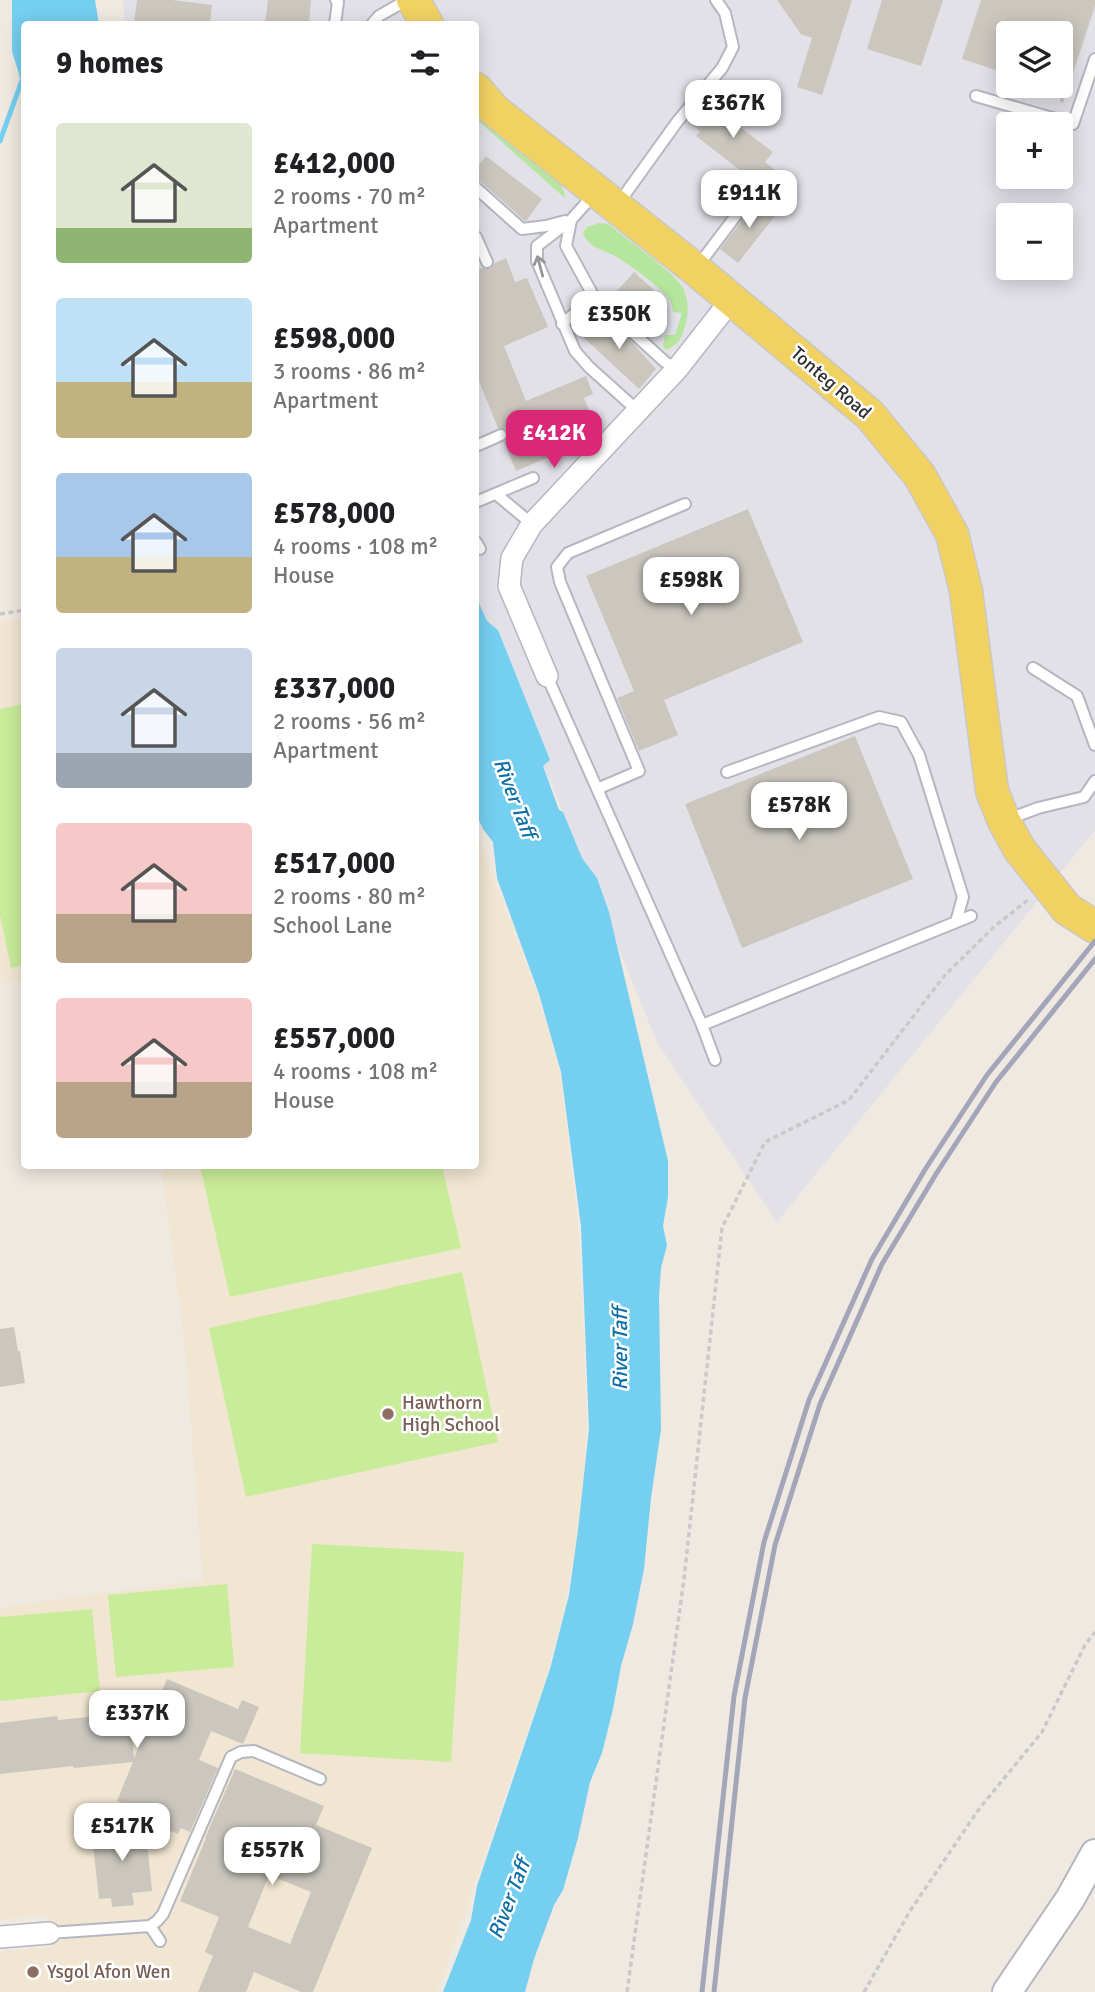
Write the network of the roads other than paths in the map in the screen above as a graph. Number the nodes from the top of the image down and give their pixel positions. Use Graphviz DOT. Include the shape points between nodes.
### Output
graph roads {
  1 [pos="337,0"];
  2 [pos="407,0"];
  3 [pos="413,0"];
  4 [pos="716,0"];
  5 [pos="335,21"];
  6 [pos="375,21"];
  7 [pos="425,21"];
  8 [pos="1095,59"];
  9 [pos="479,92"];
  10 [pos="976,96"];
  11 [pos="479,191"];
  12 [pos="753,193"];
  13 [pos="607,198"];
  14 [pos="571,220"];
  15 [pos="479,244"];
  16 [pos="487,262"];
  17 [pos="695,270"];
  18 [pos="594,297"];
  19 [pos="732,299"];
  20 [pos="562,324"];
  21 [pos="677,369"];
  22 [pos="638,411"];
  23 [pos="501,435"];
  24 [pos="479,445"];
  25 [pos="533,478"];
  26 [pos="496,494"];
  27 [pos="479,501"];
  28 [pos="685,504"];
  29 [pos="532,524"];
  30 [pos="1033,668"];
  31 [pos="547,676"];
  32 [pos="1095,745"];
  33 [pos="726,772"];
  34 [pos="1095,781"];
  35 [pos="597,789"];
  36 [pos="1004,821"];
  37 [pos="971,916"];
  38 [pos="956,922"];
  39 [pos="1095,927"];
  40 [pos="702,1025"];
  41 [pos="715,1060"];
  42 [pos="320,1779"];
  43 [pos="1095,1854"];
  44 [pos="150,1926"];
  45 [pos="49,1933"];
  46 [pos="0,1937"];
  47 [pos="160,1941"];
  48 [pos="1007,1992"];
  1 -- 5 [label="lane"];
  2 -- 6 [label="lane"];
  3 -- 7 [label="main road"];
  4 -- 13 [label="lane" via="725,13 733,47 722,68"];
  8 -- 10 [label="lane" via="1073,124"];
  9 -- 13 [label="main road, Tonteg Road" via="494,110"];
  11 -- 14 [label="lane" via="522,229"];
  12 -- 17 [label="lane"];
  13 -- 14 [label="lane"];
  13 -- 17 [label="main road, Tonteg Road"];
  14 -- 18 [label="lane" via="566,246"];
  20 -- 14 [label="lane, one-way" via="537,261 537,246"];
  15 -- 16 [label="lane"];
  17 -- 19 [label="main road, Tonteg Road"];
  18 -- 20 [label="lane"];
  18 -- 21 [label="lane"];
  19 -- 21 [label="street"];
  19 -- 36 [label="main road, Tonteg Road" via="870,415 920,476 952,534 966,591 992,791"];
  20 -- 22 [label="lane" via="575,351"];
  21 -- 22 [label="street"];
  22 -- 29 [label="street"];
  23 -- 24 [label="lane"];
  25 -- 26 [label="lane"];
  26 -- 27 [label="lane"];
  26 -- 29 [label="lane"];
  28 -- 35 [label="lane" via="568,553 557,567 639,771"];
  29 -- 31 [label="street" via="512,558 509,586"];
  30 -- 32 [label="lane" via="1077,696"];
  31 -- 35 [label="lane"];
  33 -- 38 [label="lane" via="879,718 901,722 919,755 963,897"];
  34 -- 36 [label="lane" via="1084,797"];
  35 -- 40 [label="lane"];
  36 -- 39 [label="main road, Tonteg Road" via="1020,850 1068,909"];
  37 -- 38 [label="lane"];
  38 -- 40 [label="lane"];
  40 -- 41 [label="lane"];
  42 -- 44 [label="lane" via="254,1751 231,1757 163,1914"];
  43 -- 48 [label="main road"];
  44 -- 45 [label="lane"];
  44 -- 47 [label="lane"];
  45 -- 46 [label="street"];
}
